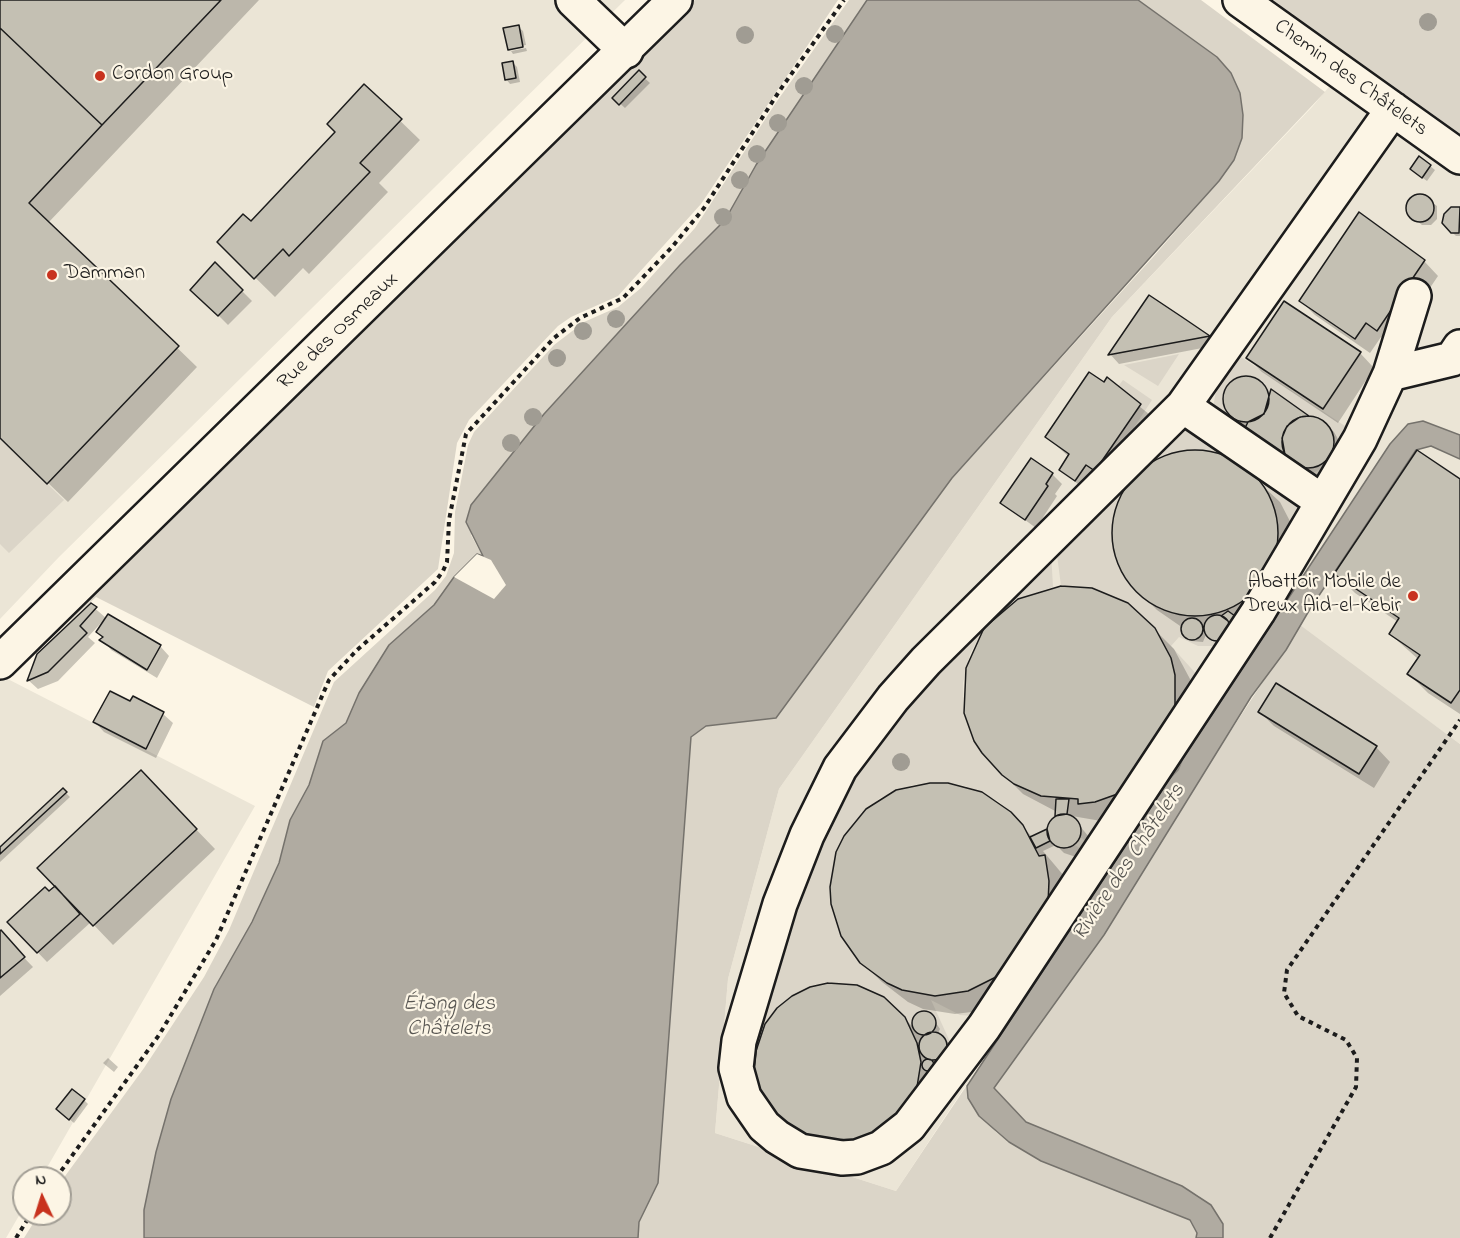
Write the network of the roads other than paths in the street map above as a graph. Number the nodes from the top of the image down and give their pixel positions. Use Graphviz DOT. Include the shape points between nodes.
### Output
graph roads {
  1 [pos="573,0"];
  2 [pos="675,0"];
  3 [pos="1240,0"];
  4 [pos="626,51"];
  5 [pos="1393,109"];
  6 [pos="1460,157"];
  7 [pos="1414,296"];
  8 [pos="1460,347"];
  9 [pos="1390,374"];
  10 [pos="1183,406"];
  11 [pos="1323,502"];
  12 [pos="0,662"];
  1 -- 4 [label="main road"];
  2 -- 4 [label="main road, Rue des Osmeaux"];
  3 -- 5 [label="main road, Chemin des Châtelets"];
  4 -- 12 [label="main road, Rue des Osmeaux"];
  5 -- 6 [label="main road, Chemin des Châtelets"];
  5 -- 10 [label="main road"];
  7 -- 9 [label="main road"];
  8 -- 9 [label="main road" via="1452,359"];
  9 -- 11 [label="main road" via="1360,439"];
  10 -- 11 [label="main road"];
  10 -- 11 [label="main road" via="893,698 840,768 780,904 746,1011 737,1055 744,1097 764,1126 788,1146 814,1156 857,1156 881,1148 909,1126 984,1027 1182,729"];
}
